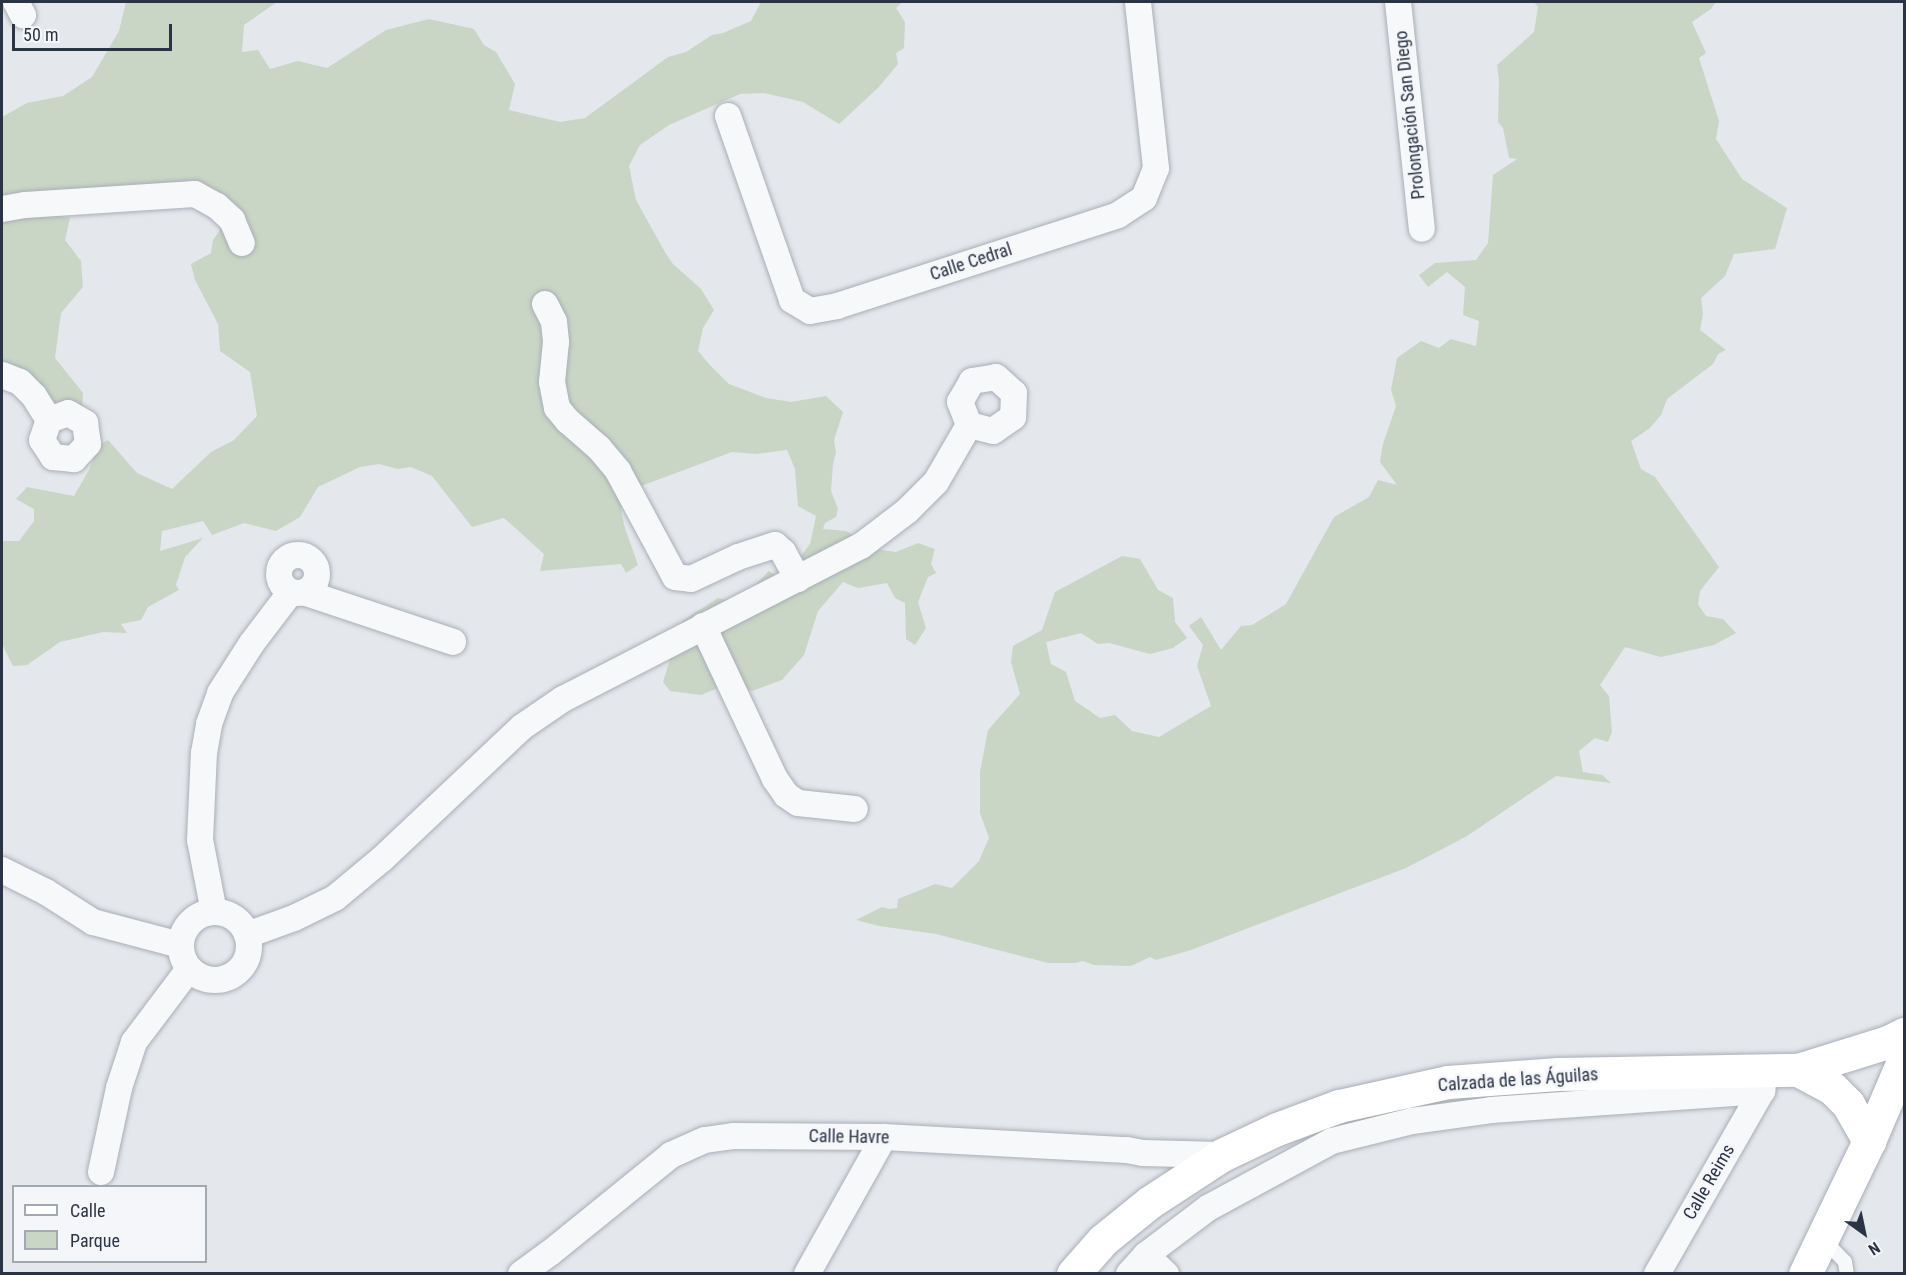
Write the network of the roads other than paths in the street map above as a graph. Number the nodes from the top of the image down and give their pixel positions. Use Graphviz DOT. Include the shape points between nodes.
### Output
graph roads {
  1 [pos="1138,2"];
  2 [pos="1398,2"];
  3 [pos="728,116"];
  4 [pos="2,209"];
  5 [pos="1422,229"];
  6 [pos="242,243"];
  7 [pos="545,304"];
  8 [pos="2,375"];
  9 [pos="49,420"];
  10 [pos="969,425"];
  11 [pos="798,579"];
  12 [pos="702,626"];
  13 [pos="453,642"];
  14 [pos="855,808"];
  15 [pos="2,870"];
  16 [pos="214,912"];
  17 [pos="248,934"];
  18 [pos="180,945"];
  19 [pos="189,969"];
  20 [pos="1905,1034"];
  21 [pos="1905,1059"];
  22 [pos="1798,1070"];
  23 [pos="1763,1080"];
  24 [pos="884,1137"];
  25 [pos="1869,1141"];
  26 [pos="1222,1155"];
  27 [pos="101,1172"];
  28 [pos="1822,1238"];
  29 [pos="1146,1255"];
  30 [pos="547,1263"];
  31 [pos="521,1274"];
  32 [pos="807,1274"];
  33 [pos="1073,1274"];
  34 [pos="1129,1274"];
  35 [pos="1166,1274"];
  36 [pos="1657,1274"];
  37 [pos="1805,1274"];
  38 [pos="1847,1274"];
  1 -- 3 [label="street, Calle Cedral" via="1156,168 1144,198 1118,214 837,306 810,311 792,300"];
  2 -- 5 [label="street, Prolongación San Diego"];
  4 -- 6 [label="street" via="195,194 218,206 232,220"];
  7 -- 11 [label="street" via="554,322 552,382 558,408 618,471 675,577 692,579 775,545"];
  8 -- 9 [label="street" via="20,382"];
  10 -- 11 [label="street" via="936,482 907,511 861,546"];
  11 -- 12 [label="street"];
  12 -- 14 [label="street" via="786,795 798,803"];
  12 -- 17 [label="street" via="563,699 522,727 335,898"];
  13 -- 16 [label="street" via="298,593 252,643 220,693 204,753 200,840"];
  15 -- 18 [label="street" via="93,922"];
  16 -- 17 [label="street" via="231,915"];
  16 -- 18 [label="street" via="201,914 186,927"];
  17 -- 19 [label="street" via="247,958 232,976 210,980"];
  18 -- 19 [label="street"];
  19 -- 27 [label="street" via="134,1042 118,1088"];
  20 -- 22 [label="main road, Calzada de las Águilas"];
  21 -- 25 [label="main road"];
  22 -- 23 [label="main road, Calzada de las Águilas"];
  22 -- 25 [label="main road, Calzada de las Águilas" via="1832,1088 1848,1104"];
  23 -- 26 [label="main road, Calzada de las Águilas" via="1558,1074 1448,1082 1339,1106"];
  23 -- 29 [label="street, Calzada de las Águilas" via="1412,1121 1332,1141 1208,1208"];
  23 -- 36 [label="street, Calle Reims"];
  24 -- 26 [label="street, Calle Havre"];
  24 -- 30 [label="street, Calle Havre" via="733,1136 705,1140 671,1155"];
  24 -- 32 [label="street"];
  25 -- 28 [label="main road"];
  26 -- 33 [label="main road, Calzada de las Águilas" via="1140,1210 1103,1240"];
  28 -- 37 [label="main road"];
  28 -- 38 [label="lane" via="1845,1262"];
  29 -- 34 [label="street, Calzada de las Águilas"];
  29 -- 35 [label="street"];
  30 -- 31 [label="street, Calle Havre"];
}
